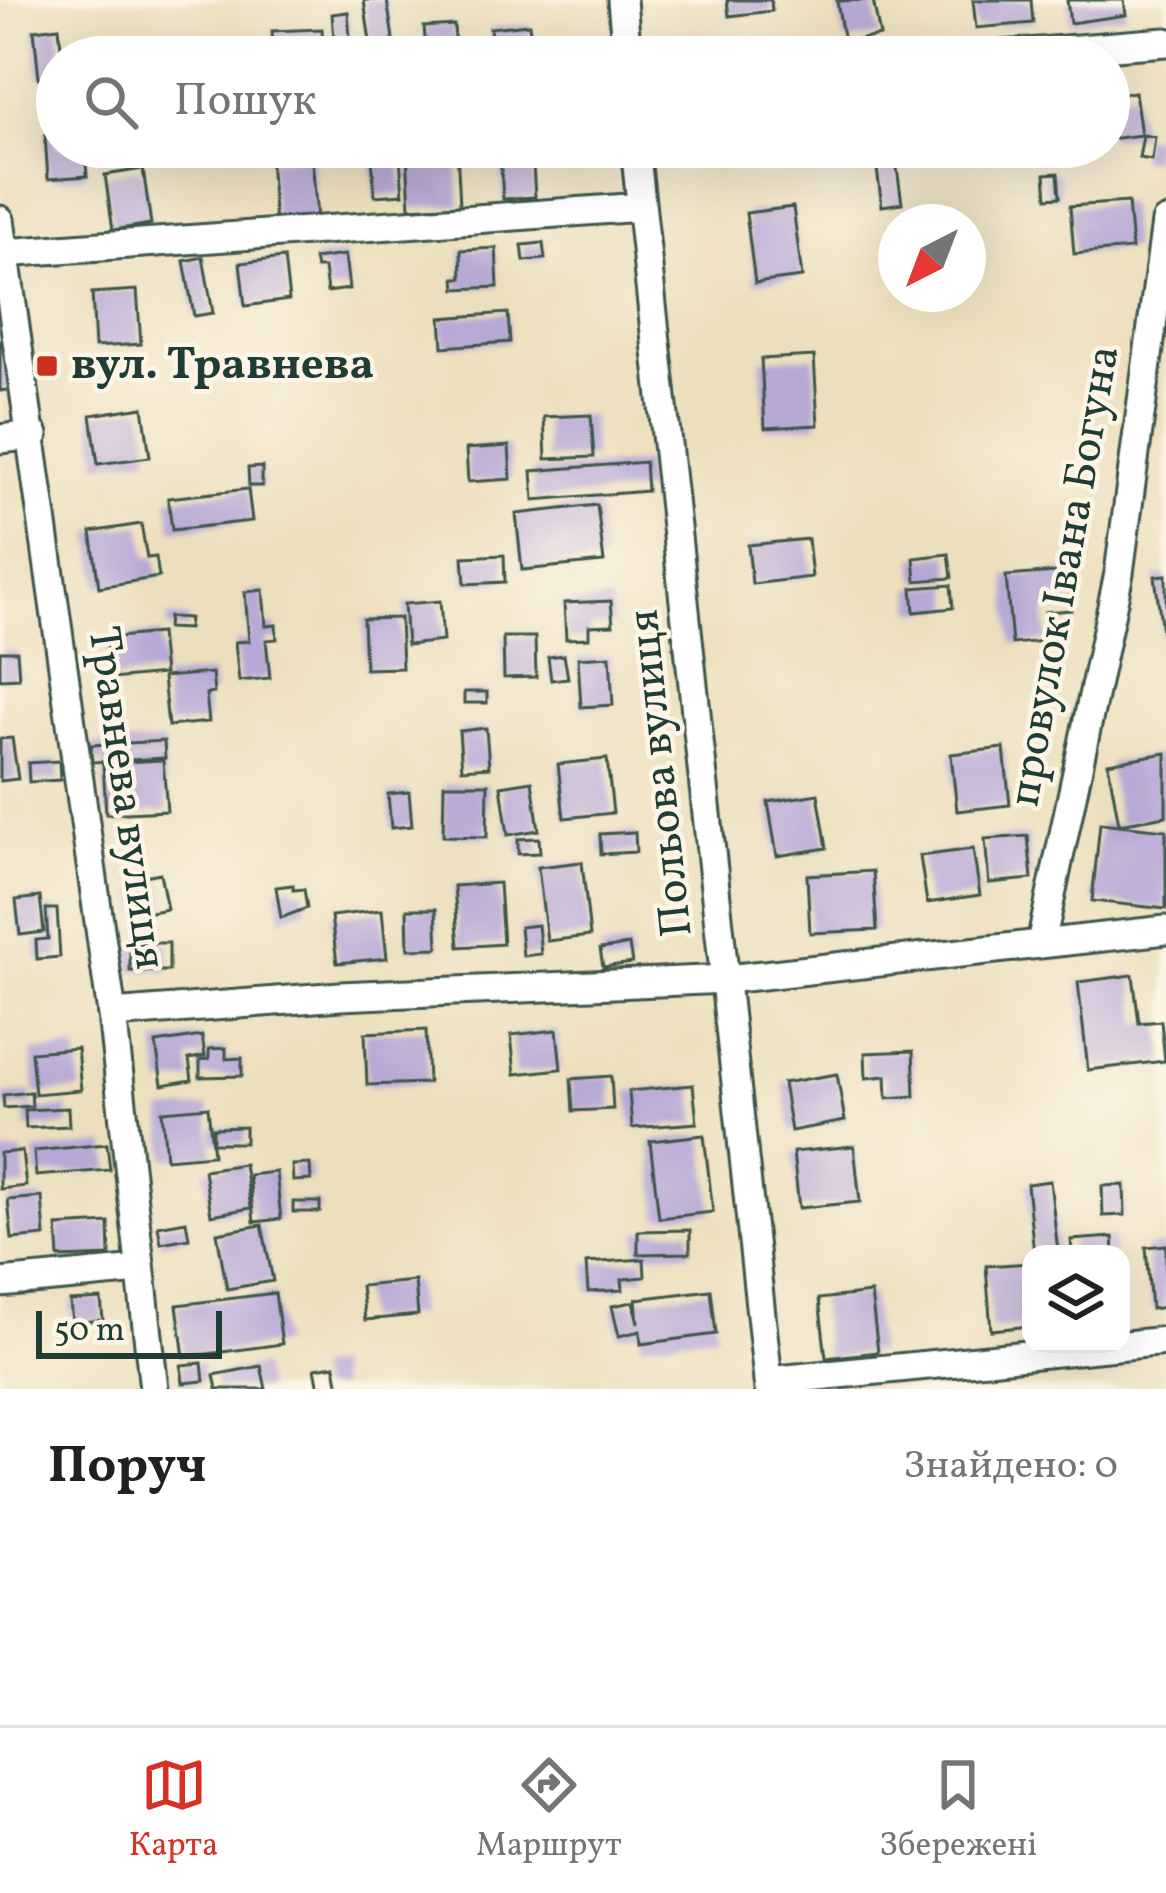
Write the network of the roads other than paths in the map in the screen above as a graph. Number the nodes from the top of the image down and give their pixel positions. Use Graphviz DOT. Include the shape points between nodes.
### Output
graph roads {
  1 [pos="622,0"];
  2 [pos="625,36"];
  3 [pos="1166,43"];
  4 [pos="1130,46"];
  5 [pos="637,168"];
  6 [pos="641,207"];
  7 [pos="0,220"];
  8 [pos="1166,222"];
  9 [pos="4,253"];
  10 [pos="34,435"];
  11 [pos="0,439"];
  12 [pos="1166,930"];
  13 [pos="1041,943"];
  14 [pos="727,979"];
  15 [pos="112,1014"];
  16 [pos="139,1270"];
  17 [pos="0,1283"];
  18 [pos="1166,1341"];
  19 [pos="769,1385"];
  20 [pos="154,1389"];
  1 -- 2 [label="street"];
  3 -- 4 [label="street"];
  5 -- 6 [label="street, Польова вулиця"];
  6 -- 9 [label="street"];
  6 -- 14 [label="street, Польова вулиця"];
  7 -- 9 [label="street, Травнева вулиця"];
  8 -- 13 [label="street, провулок Івана Богуна" via="1119,573"];
  9 -- 10 [label="street, Травнева вулиця"];
  10 -- 11 [label="street"];
  10 -- 15 [label="street, Травнева вулиця"];
  12 -- 13 [label="street"];
  13 -- 14 [label="street"];
  14 -- 15 [label="street"];
  14 -- 19 [label="street, Польова вулиця"];
  15 -- 16 [label="street, Травнева вулиця"];
  16 -- 17 [label="street"];
  16 -- 20 [label="street, Травнева вулиця"];
  18 -- 19 [label="street"];
}
